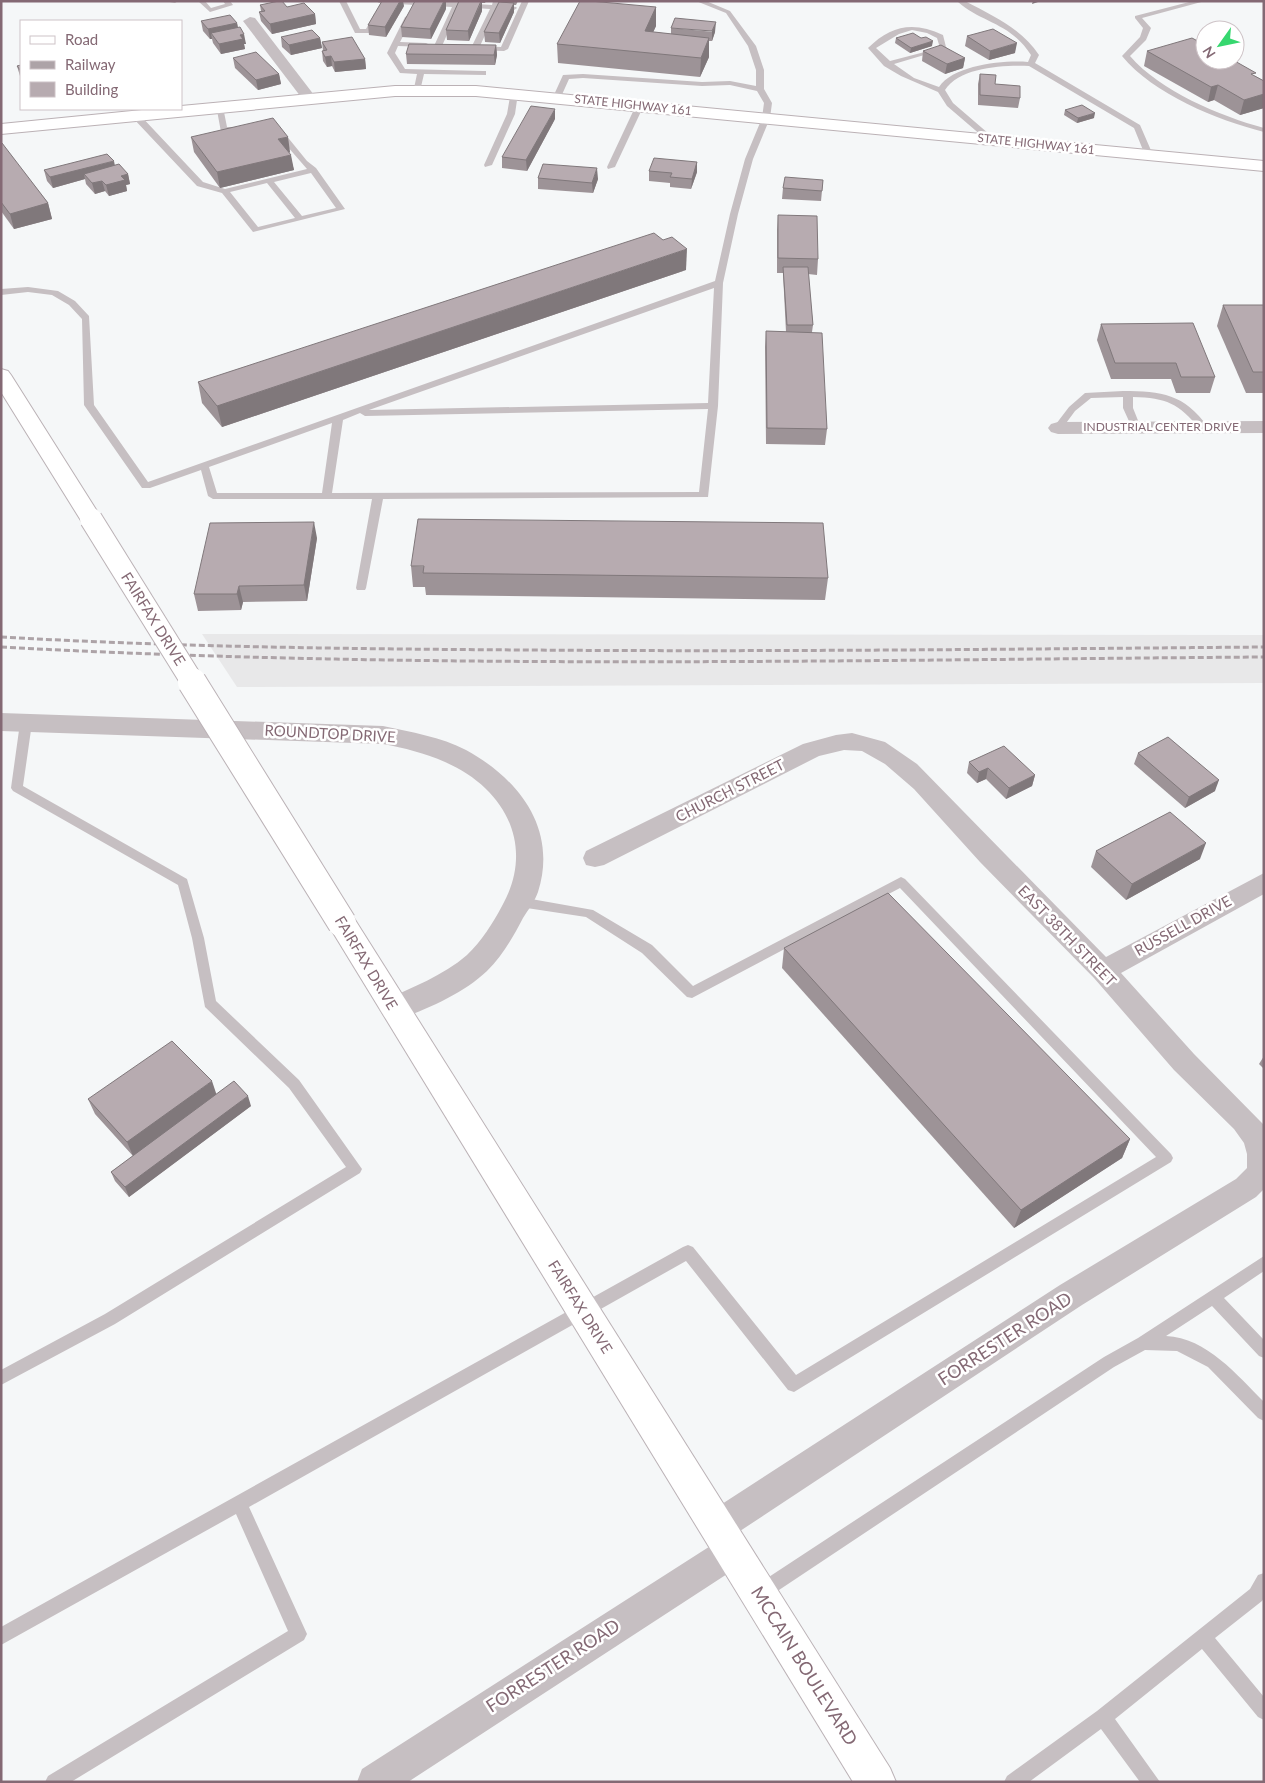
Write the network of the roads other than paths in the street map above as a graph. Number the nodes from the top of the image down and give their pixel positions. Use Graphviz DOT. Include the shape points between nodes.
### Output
graph roads {
  1 [pos="167,1"];
  2 [pos="175,1"];
  3 [pos="201,1"];
  4 [pos="226,1"];
  5 [pos="342,1"];
  6 [pos="381,1"];
  7 [pos="699,1"];
  8 [pos="1202,1"];
  9 [pos="416,2"];
  10 [pos="961,2"];
  11 [pos="457,3"];
  12 [pos="496,4"];
  13 [pos="524,5"];
  14 [pos="250,21"];
  15 [pos="396,44"];
  16 [pos="438,46"];
  17 [pos="447,46"];
  18 [pos="466,47"];
  19 [pos="475,48"];
  20 [pos="943,48"];
  21 [pos="958,60"];
  22 [pos="887,64"];
  23 [pos="1031,64"];
  24 [pos="966,65"];
  25 [pos="973,70"];
  26 [pos="421,72"];
  27 [pos="483,73"];
  28 [pos="760,89"];
  29 [pos="941,90"];
  30 [pos="416,91"];
  31 [pos="514,93"];
  32 [pos="557,97"];
  33 [pos="309,98"];
  34 [pos="640,105"];
  35 [pos="219,107"];
  36 [pos="135,116"];
  37 [pos="766,118"];
  38 [pos="271,124"];
  39 [pos="243,128"];
  40 [pos="1,129"];
  41 [pos="1264,130"];
  42 [pos="992,140"];
  43 [pos="1149,155"];
  44 [pos="488,165"];
  45 [pos="1264,166"];
  46 [pos="611,167"];
  47 [pos="313,170"];
  48 [pos="268,180"];
  49 [pos="225,191"];
  50 [pos="299,218"];
  51 [pos="719,283"];
  52 [pos="1,292"];
  53 [pos="1,375"];
  54 [pos="1128,394"];
  55 [pos="713,406"];
  56 [pos="353,413"];
  57 [pos="338,418"];
  58 [pos="1203,427"];
  59 [pos="1264,427"];
  60 [pos="1058,428"];
  61 [pos="1136,428"];
  62 [pos="204,465"];
  63 [pos="327,496"];
  64 [pos="378,496"];
  65 [pos="361,588"];
  66 [pos="14,723"];
  67 [pos="870,745"];
  68 [pos="595,858"];
  69 [pos="1264,882"];
  70 [pos="520,902"];
  71 [pos="1103,971"];
  72 [pos="394,1009"];
  73 [pos="1256,1136"];
  74 [pos="1264,1263"];
  75 [pos="1214,1297"];
  76 [pos="583,1310"];
  77 [pos="1143,1343"];
  78 [pos="1264,1351"];
  79 [pos="1,1378"];
  80 [pos="1264,1413"];
  81 [pos="240,1504"];
  82 [pos="725,1539"];
  83 [pos="1264,1581"];
  84 [pos="759,1594"];
  85 [pos="1,1637"];
  86 [pos="1204,1637"];
  87 [pos="1264,1711"];
  88 [pos="1104,1717"];
  89 [pos="54,1782"];
  90 [pos="375,1782"];
  91 [pos="876,1782"];
  92 [pos="1013,1782"];
  93 [pos="1151,1782"];
  1 -- 2 [label="lane"];
  3 -- 4 [label="lane" via="210,10 230,5"];
  5 -- 6 [label="lane" via="358,31 368,31"];
  6 -- 9 [label="lane"];
  7 -- 28 [label="lane" via="728,12 752,46 760,70"];
  8 -- 41 [label="lane" via="1138,17 1147,28 1143,38 1126,56 1138,70 1166,87 1242,126"];
  9 -- 11 [label="lane"];
  9 -- 15 [label="lane"];
  10 -- 23 [label="lane" via="1029,43 1035,55"];
  11 -- 12 [label="lane"];
  11 -- 16 [label="lane"];
  12 -- 13 [label="lane"];
  12 -- 19 [label="lane"];
  13 -- 19 [label="lane" via="504,49"];
  14 -- 33 [label="street"];
  15 -- 16 [label="lane"];
  15 -- 26 [label="lane" via="391,53 403,71"];
  16 -- 17 [label="lane"];
  18 -- 19 [label="lane"];
  20 -- 21 [label="lane"];
  20 -- 22 [label="lane"];
  20 -- 22 [label="lane" via="940,37 928,30 910,28 890,34 872,48"];
  22 -- 29 [label="lane" via="915,83"];
  23 -- 25 [label="lane" via="1010,63"];
  23 -- 43 [label="lane" via="1137,127"];
  24 -- 25 [label="lane"];
  25 -- 29 [label="lane" via="947,81"];
  26 -- 27 [label="lane"];
  26 -- 30 [label="lane"];
  28 -- 32 [label="lane" via="730,82 702,84 583,76 566,77"];
  28 -- 37 [label="lane" via="768,103"];
  29 -- 42 [label="lane" via="950,104"];
  30 -- 31 [label="main road, STATE HIGHWAY 161"];
  30 -- 33 [label="main road, STATE HIGHWAY 161"];
  31 -- 32 [label="main road, STATE HIGHWAY 161"];
  31 -- 44 [label="lane" via="511,114"];
  32 -- 34 [label="main road, STATE HIGHWAY 161"];
  33 -- 35 [label="main road, STATE HIGHWAY 161"];
  34 -- 37 [label="main road, STATE HIGHWAY 161"];
  34 -- 46 [label="lane"];
  35 -- 36 [label="main road, STATE HIGHWAY 161"];
  35 -- 39 [label="lane" via="224,130"];
  36 -- 40 [label="main road, STATE HIGHWAY 161"];
  36 -- 49 [label="lane" via="200,184"];
  37 -- 42 [label="main road, STATE HIGHWAY 161"];
  37 -- 51 [label="lane" via="749,159"];
  38 -- 47 [label="lane"];
  42 -- 43 [label="main road, STATE HIGHWAY 161"];
  43 -- 45 [label="main road, STATE HIGHWAY 161"];
  47 -- 48 [label="lane"];
  47 -- 50 [label="lane" via="340,209"];
  48 -- 49 [label="lane"];
  48 -- 50 [label="lane"];
  49 -- 50 [label="lane" via="256,230"];
  51 -- 55 [label="lane"];
  51 -- 56 [label="lane"];
  52 -- 62 [label="lane" via="52,292 70,300 86,318 89,405 146,486"];
  53 -- 72 [label="main road, FAIRFAX DRIVE, bridge"];
  54 -- 58 [label="lane" via="1152,395 1183,404"];
  54 -- 60 [label="lane" via="1088,395"];
  54 -- 61 [label="lane" via="1128,408"];
  55 -- 56 [label="lane"];
  55 -- 64 [label="lane" via="704,495"];
  56 -- 57 [label="lane"];
  57 -- 62 [label="lane"];
  57 -- 63 [label="lane"];
  58 -- 59 [label="street, INDUSTRIAL CENTER DRIVE"];
  58 -- 61 [label="street, INDUSTRIAL CENTER DRIVE"];
  60 -- 61 [label="street, INDUSTRIAL CENTER DRIVE"];
  62 -- 63 [label="lane" via="214,496"];
  63 -- 64 [label="lane"];
  64 -- 65 [label="lane"];
  66 -- 70 [label="street, ROUNDTOP DRIVE" via="383,735 446,750 470,762 496,782 523,821 530,861"];
  66 -- 79 [label="lane" via="17,788 183,882 210,1003 294,1084 355,1169 110,1319"];
  67 -- 68 [label="street, CHURCH STREET" via="845,741 811,750"];
  67 -- 71 [label="street, EAST 38TH STREET" via="915,777"];
  69 -- 71 [label="street, RUSSELL DRIVE"];
  70 -- 72 [label="street, ROUNDTOP DRIVE" via="490,949 476,963 456,979"];
  70 -- 76 [label="lane" via="589,913 647,949 692,992 901,882 1166,1158 794,1385 688,1252"];
  71 -- 73 [label="street, EAST 38TH STREET"];
  72 -- 76 [label="main road, FAIRFAX DRIVE"];
  73 -- 82 [label="street, FORRESTER ROAD" via="1263,1164 1259,1176 1246,1188 1071,1295"];
  74 -- 75 [label="lane"];
  75 -- 77 [label="lane"];
  75 -- 78 [label="lane"];
  76 -- 81 [label="lane"];
  76 -- 82 [label="main road, FAIRFAX DRIVE"];
  77 -- 80 [label="lane" via="1179,1344 1213,1362"];
  77 -- 84 [label="lane" via="1109,1362"];
  81 -- 85 [label="lane"];
  81 -- 89 [label="lane" via="298,1634"];
  82 -- 84 [label="main road, MCCAIN BOULEVARD"];
  82 -- 90 [label="street, FORRESTER ROAD"];
  83 -- 86 [label="lane" via="1256,1596"];
  84 -- 91 [label="main road, MCCAIN BOULEVARD"];
  86 -- 87 [label="lane"];
  86 -- 88 [label="lane"];
  88 -- 92 [label="lane"];
  88 -- 93 [label="lane"];
}
